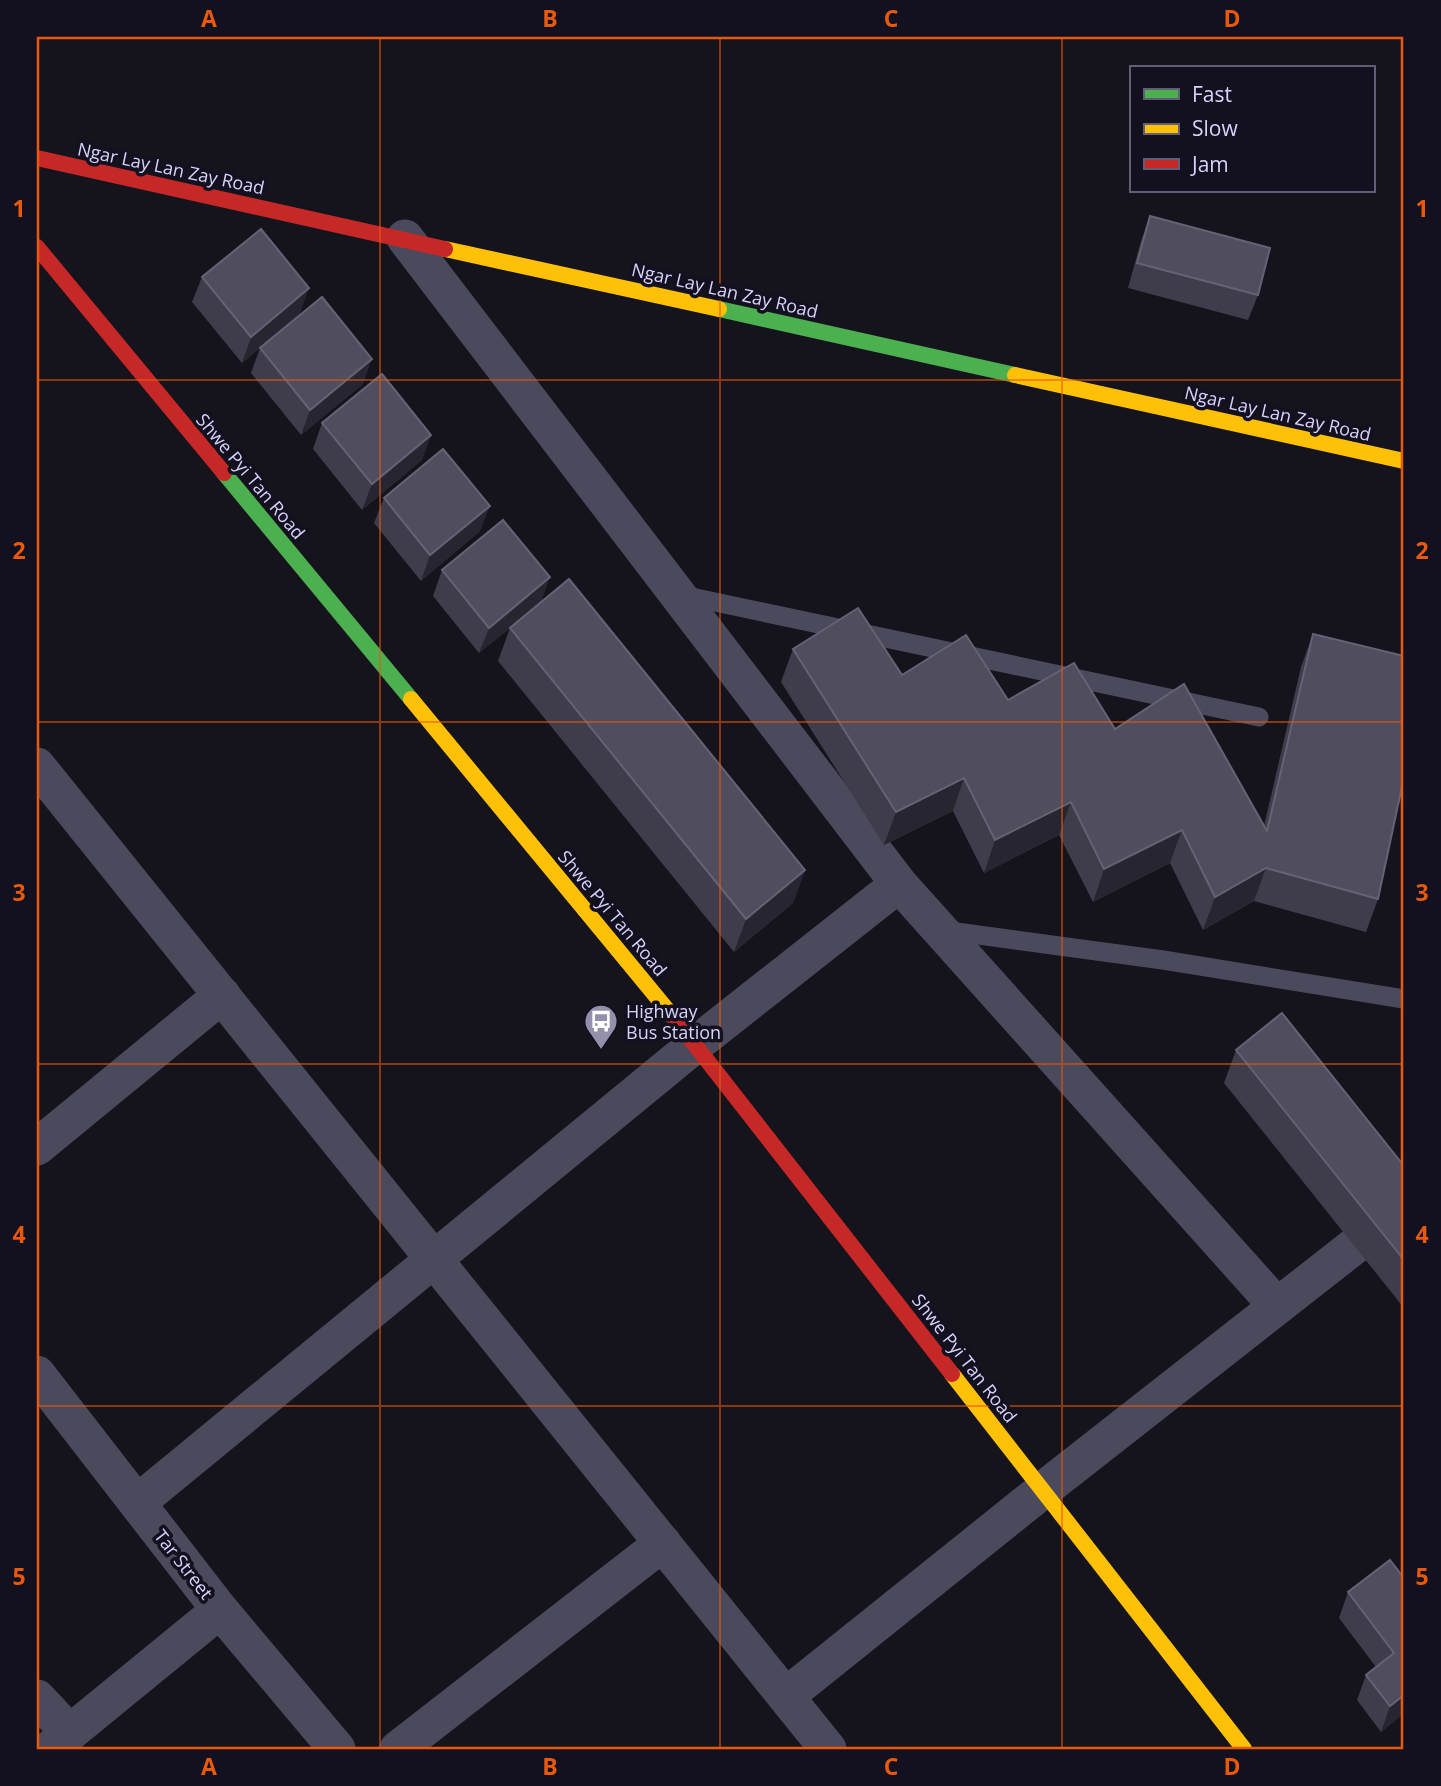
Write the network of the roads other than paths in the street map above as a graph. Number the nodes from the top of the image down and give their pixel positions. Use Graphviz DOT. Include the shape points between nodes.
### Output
graph roads {
  1 [pos="37,158"];
  2 [pos="405,238"];
  3 [pos="37,247"];
  4 [pos="1404,461"];
  5 [pos="678,594"];
  6 [pos="1259,717"];
  7 [pos="37,765"];
  8 [pos="899,884"];
  9 [pos="942,930"];
  10 [pos="222,995"];
  11 [pos="1404,999"];
  12 [pos="696,1044"];
  13 [pos="37,1147"];
  14 [pos="1404,1207"];
  15 [pos="435,1260"];
  16 [pos="1277,1306"];
  17 [pos="37,1374"];
  18 [pos="1042,1490"];
  19 [pos="137,1503"];
  20 [pos="663,1543"];
  21 [pos="220,1610"];
  22 [pos="786,1696"];
  23 [pos="37,1698"];
  24 [pos="60,1741"];
  25 [pos="337,1749"];
  26 [pos="398,1749"];
  27 [pos="828,1749"];
  28 [pos="1244,1749"];
  1 -- 2 [label="main road, Ngar Lay Lan Zay Road"];
  2 -- 4 [label="main road, Ngar Lay Lan Zay Road"];
  2 -- 5 [label="street"];
  3 -- 12 [label="main road, Shwe Pyi Tan Road"];
  5 -- 6 [label="lane"];
  5 -- 8 [label="street"];
  7 -- 10 [label="street"];
  8 -- 9 [label="street"];
  8 -- 12 [label="street"];
  9 -- 11 [label="lane"];
  9 -- 16 [label="street"];
  10 -- 13 [label="street"];
  10 -- 15 [label="street"];
  12 -- 15 [label="street"];
  12 -- 18 [label="main road, Shwe Pyi Tan Road"];
  14 -- 16 [label="street"];
  15 -- 19 [label="street"];
  15 -- 20 [label="street"];
  16 -- 18 [label="street"];
  17 -- 19 [label="street, Tar Street"];
  18 -- 22 [label="street"];
  18 -- 28 [label="main road, Shwe Pyi Tan Road"];
  19 -- 21 [label="street, Tar Street"];
  20 -- 22 [label="street"];
  20 -- 26 [label="street"];
  21 -- 24 [label="street"];
  21 -- 25 [label="street, Tar Street"];
  22 -- 27 [label="street"];
  23 -- 24 [label="street"];
}
